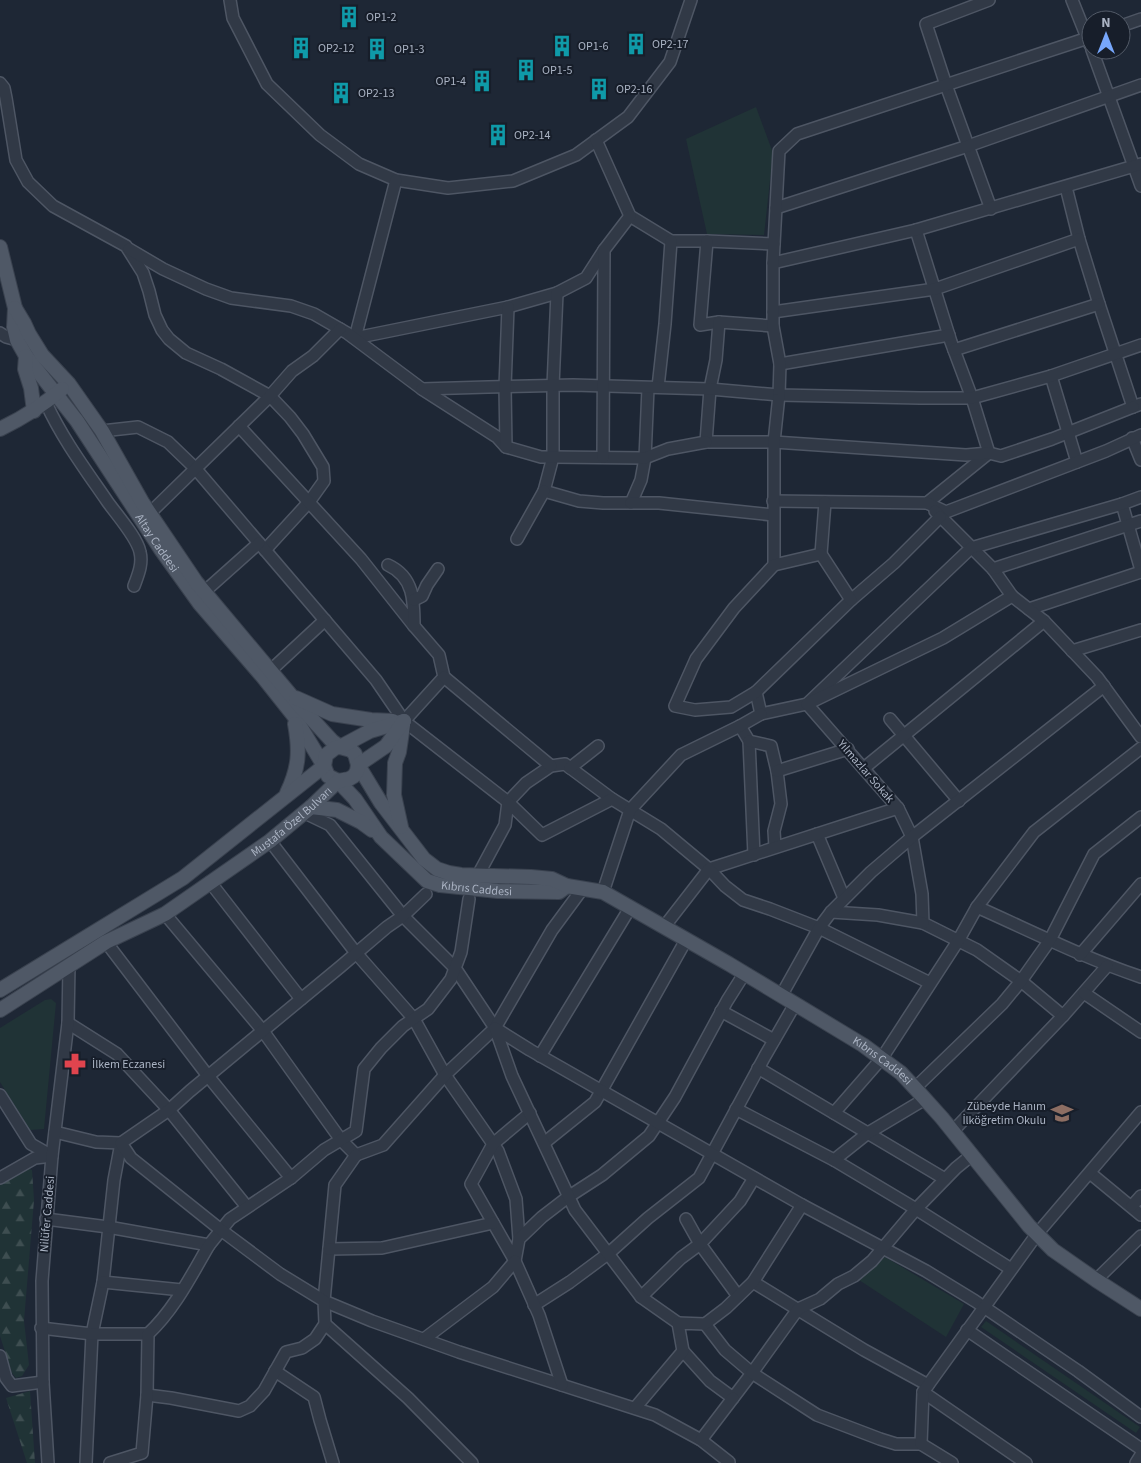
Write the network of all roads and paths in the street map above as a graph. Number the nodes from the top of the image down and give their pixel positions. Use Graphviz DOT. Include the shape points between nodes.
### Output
graph roads {
  1 [pos="230,0"];
  2 [pos="691,0"];
  3 [pos="989,0"];
  4 [pos="1072,0"];
  5 [pos="1081,22"];
  6 [pos="1081,46"];
  7 [pos="1096,60"];
  8 [pos="0,83"];
  9 [pos="946,85"];
  10 [pos="1141,85"];
  11 [pos="1108,97"];
  12 [pos="596,140"];
  13 [pos="968,146"];
  14 [pos="1137,165"];
  15 [pos="396,180"];
  16 [pos="1141,186"];
  17 [pos="1066,187"];
  18 [pos="776,208"];
  19 [pos="991,209"];
  20 [pos="630,216"];
  21 [pos="916,230"];
  22 [pos="1079,239"];
  23 [pos="707,241"];
  24 [pos="671,242"];
  25 [pos="774,244"];
  26 [pos="126,246"];
  27 [pos="0,248"];
  28 [pos="604,250"];
  29 [pos="773,263"];
  30 [pos="935,289"];
  31 [pos="557,293"];
  32 [pos="1099,304"];
  33 [pos="508,307"];
  34 [pos="14,308"];
  35 [pos="773,312"];
  36 [pos="719,322"];
  37 [pos="773,326"];
  38 [pos="340,329"];
  39 [pos="0,333"];
  40 [pos="949,335"];
  41 [pos="355,338"];
  42 [pos="17,340"];
  43 [pos="1141,345"];
  44 [pos="954,350"];
  45 [pos="1115,354"];
  46 [pos="26,356"];
  47 [pos="780,364"];
  48 [pos="1052,376"];
  49 [pos="69,384"];
  50 [pos="505,386"];
  51 [pos="553,386"];
  52 [pos="602,386"];
  53 [pos="653,388"];
  54 [pos="710,389"];
  55 [pos="422,390"];
  56 [pos="779,395"];
  57 [pos="270,396"];
  58 [pos="972,398"];
  59 [pos="51,399"];
  60 [pos="1137,406"];
  61 [pos="34,411"];
  62 [pos="239,426"];
  63 [pos="0,429"];
  64 [pos="102,432"];
  65 [pos="1068,433"];
  66 [pos="1136,437"];
  67 [pos="706,442"];
  68 [pos="774,442"];
  69 [pos="506,447"];
  70 [pos="989,454"];
  71 [pos="553,457"];
  72 [pos="603,457"];
  73 [pos="645,458"];
  74 [pos="1141,460"];
  75 [pos="1077,462"];
  76 [pos="195,468"];
  77 [pos="544,491"];
  78 [pos="1141,497"];
  79 [pos="309,502"];
  80 [pos="773,502"];
  81 [pos="825,502"];
  82 [pos="631,503"];
  83 [pos="927,503"];
  84 [pos="1122,504"];
  85 [pos="150,513"];
  86 [pos="773,515"];
  87 [pos="940,517"];
  88 [pos="1141,521"];
  89 [pos="1127,525"];
  90 [pos="517,539"];
  91 [pos="262,547"];
  92 [pos="971,548"];
  93 [pos="821,554"];
  94 [pos="388,565"];
  95 [pos="774,565"];
  96 [pos="438,569"];
  97 [pos="993,569"];
  98 [pos="1141,571"];
  99 [pos="134,586"];
  100 [pos="204,592"];
  101 [pos="1012,596"];
  102 [pos="414,600"];
  103 [pos="852,600"];
  104 [pos="1029,609"];
  105 [pos="325,620"];
  106 [pos="1044,621"];
  107 [pos="414,626"];
  108 [pos="1141,630"];
  109 [pos="1072,651"];
  110 [pos="270,671"];
  111 [pos="444,677"];
  112 [pos="1104,686"];
  113 [pos="756,692"];
  114 [pos="292,696"];
  115 [pos="807,704"];
  116 [pos="761,714"];
  117 [pos="294,716"];
  118 [pos="890,719"];
  119 [pos="404,721"];
  120 [pos="740,726"];
  121 [pos="904,736"];
  122 [pos="1141,736"];
  123 [pos="749,741"];
  124 [pos="598,746"];
  125 [pos="340,747"];
  126 [pos="1141,748"];
  127 [pos="848,749"];
  128 [pos="358,765"];
  129 [pos="324,766"];
  130 [pos="551,766"];
  131 [pos="570,768"];
  132 [pos="864,768"];
  133 [pos="777,771"];
  134 [pos="338,781"];
  135 [pos="285,796"];
  136 [pos="612,799"];
  137 [pos="959,800"];
  138 [pos="508,802"];
  139 [pos="898,808"];
  140 [pos="308,810"];
  141 [pos="630,810"];
  142 [pos="1141,817"];
  143 [pos="401,830"];
  144 [pos="818,834"];
  145 [pos="380,837"];
  146 [pos="912,837"];
  147 [pos="270,841"];
  148 [pos="775,847"];
  149 [pos="754,855"];
  150 [pos="709,869"];
  151 [pos="478,875"];
  152 [pos="210,882"];
  153 [pos="1141,884"];
  154 [pos="567,886"];
  155 [pos="583,888"];
  156 [pos="603,892"];
  157 [pos="426,894"];
  158 [pos="844,898"];
  159 [pos="469,899"];
  160 [pos="977,907"];
  161 [pos="630,908"];
  162 [pos="830,912"];
  163 [pos="165,914"];
  164 [pos="403,916"];
  165 [pos="923,923"];
  166 [pos="664,927"];
  167 [pos="819,928"];
  168 [pos="686,940"];
  169 [pos="1050,940"];
  170 [pos="958,941"];
  171 [pos="106,942"];
  172 [pos="356,954"];
  173 [pos="1080,954"];
  174 [pos="69,965"];
  175 [pos="1107,966"];
  176 [pos="455,968"];
  177 [pos="744,974"];
  178 [pos="1141,977"];
  179 [pos="1021,981"];
  180 [pos="930,983"];
  181 [pos="0,990"];
  182 [pos="1084,993"];
  183 [pos="782,996"];
  184 [pos="301,999"];
  185 [pos="795,1004"];
  186 [pos="0,1010"];
  187 [pos="721,1011"];
  188 [pos="1063,1016"];
  189 [pos="414,1019"];
  190 [pos="68,1023"];
  191 [pos="495,1028"];
  192 [pos="263,1031"];
  193 [pos="1141,1032"];
  194 [pos="774,1040"];
  195 [pos="540,1056"];
  196 [pos="882,1058"];
  197 [pos="758,1068"];
  198 [pos="445,1075"];
  199 [pos="208,1076"];
  200 [pos="915,1088"];
  201 [pos="601,1091"];
  202 [pos="0,1095"];
  203 [pos="925,1099"];
  204 [pos="736,1109"];
  205 [pos="169,1110"];
  206 [pos="1141,1112"];
  207 [pos="530,1113"];
  208 [pos="834,1113"];
  209 [pos="658,1123"];
  210 [pos="952,1131"];
  211 [pos="55,1132"];
  212 [pos="868,1133"];
  213 [pos="341,1140"];
  214 [pos="122,1143"];
  215 [pos="493,1144"];
  216 [pos="544,1144"];
  217 [pos="712,1154"];
  218 [pos="356,1155"];
  219 [pos="972,1155"];
  220 [pos="52,1156"];
  221 [pos="834,1160"];
  222 [pos="1090,1172"];
  223 [pos="0,1178"];
  224 [pos="290,1178"];
  225 [pos="754,1178"];
  226 [pos="945,1179"];
  227 [pos="1141,1196"];
  228 [pos="568,1197"];
  229 [pos="802,1205"];
  230 [pos="1132,1206"];
  231 [pos="247,1207"];
  232 [pos="916,1209"];
  233 [pos="1141,1215"];
  234 [pos="46,1219"];
  235 [pos="686,1219"];
  236 [pos="493,1223"];
  237 [pos="108,1227"];
  238 [pos="221,1230"];
  239 [pos="1037,1234"];
  240 [pos="1141,1236"];
  241 [pos="519,1239"];
  242 [pos="700,1244"];
  243 [pos="209,1245"];
  244 [pos="329,1249"];
  245 [pos="883,1249"];
  246 [pos="608,1252"];
  247 [pos="516,1262"];
  248 [pos="1011,1269"];
  249 [pos="1096,1280"];
  250 [pos="102,1282"];
  251 [pos="753,1282"];
  252 [pos="182,1290"];
  253 [pos="738,1296"];
  254 [pos="641,1297"];
  255 [pos="324,1301"];
  256 [pos="534,1305"];
  257 [pos="984,1307"];
  258 [pos="1141,1309"];
  259 [pos="798,1310"];
  260 [pos="678,1323"];
  261 [pos="326,1324"];
  262 [pos="704,1324"];
  263 [pos="41,1328"];
  264 [pos="967,1330"];
  265 [pos="92,1334"];
  266 [pos="148,1334"];
  267 [pos="424,1340"];
  268 [pos="683,1351"];
  269 [pos="0,1356"];
  270 [pos="275,1372"];
  271 [pos="752,1373"];
  272 [pos="43,1382"];
  273 [pos="562,1385"];
  274 [pos="926,1388"];
  275 [pos="147,1395"];
  276 [pos="733,1398"];
  277 [pos="635,1408"];
  278 [pos="1141,1417"];
  279 [pos="701,1440"];
  280 [pos="921,1444"];
  281 [pos="1141,1449"];
  282 [pos="1141,1455"];
  283 [pos="142,1458"];
  284 [pos="48,1463"];
  285 [pos="86,1463"];
  286 [pos="110,1463"];
  287 [pos="334,1463"];
  288 [pos="472,1463"];
  289 [pos="730,1463"];
  290 [pos="952,1463"];
  291 [pos="1026,1463"];
  292 [pos="1136,1463"];
  1 -- 15 [label="street" via="234,18 267,84 320,136 360,164"];
  2 -- 12 [label="street" via="670,62 628,117"];
  3 -- 9 [label="street" via="926,24"];
  4 -- 5 [label="street"];
  6 -- 9 [label="street"];
  7 -- 11 [label="street"];
  8 -- 26 [label="street" via="4,88 16,160 28,182 53,206"];
  9 -- 13 [label="street"];
  9 -- 18 [label="street" via="797,134 779,151"];
  10 -- 11 [label="street"];
  11 -- 13 [label="street"];
  11 -- 14 [label="street"];
  12 -- 15 [label="street" via="576,156 512,181 448,188"];
  12 -- 20 [label="street"];
  13 -- 18 [label="street"];
  13 -- 19 [label="street"];
  14 -- 16 [label="street"];
  14 -- 17 [label="street"];
  15 -- 41 [label="street"];
  17 -- 19 [label="street"];
  17 -- 22 [label="street"];
  18 -- 25 [label="street"];
  19 -- 21 [label="street"];
  20 -- 24 [label="street"];
  20 -- 28 [label="street"];
  21 -- 29 [label="street"];
  21 -- 30 [label="street"];
  22 -- 30 [label="street"];
  22 -- 32 [label="street"];
  23 -- 24 [label="street"];
  23 -- 25 [label="street"];
  23 -- 36 [label="street" via="700,325"];
  24 -- 53 [label="street" via="665,324"];
  25 -- 29 [label="street"];
  26 -- 38 [label="street" via="163,269 206,289 231,298 292,306"];
  26 -- 57 [label="street" via="143,274 155,315 169,339 186,353"];
  27 -- 34 [label="main road, Altay Caddesi"];
  28 -- 31 [label="street" via="586,278"];
  28 -- 52 [label="street"];
  29 -- 35 [label="street"];
  30 -- 35 [label="street"];
  30 -- 40 [label="street"];
  31 -- 33 [label="street"];
  31 -- 51 [label="street"];
  32 -- 44 [label="street"];
  32 -- 45 [label="street"];
  33 -- 41 [label="street"];
  33 -- 50 [label="street"];
  34 -- 42 [label="main road, Altay Caddesi"];
  34 -- 49 [label="main road, Altay Caddesi" via="42,355"];
  35 -- 37 [label="street"];
  36 -- 37 [label="street"];
  36 -- 54 [label="street"];
  37 -- 47 [label="street"];
  38 -- 41 [label="street"];
  38 -- 57 [label="street" via="313,356 292,371"];
  39 -- 42 [label="street"];
  40 -- 44 [label="street"];
  40 -- 47 [label="street"];
  41 -- 55 [label="street"];
  42 -- 46 [label="main road, Altay Caddesi"];
  43 -- 45 [label="street"];
  44 -- 58 [label="street"];
  45 -- 48 [label="street"];
  45 -- 60 [label="street"];
  46 -- 59 [label="main road, Altay Caddesi"];
  46 -- 61 [label="main road" via="25,369"];
  47 -- 56 [label="street"];
  48 -- 58 [label="street"];
  48 -- 65 [label="street"];
  49 -- 59 [label="main road"];
  49 -- 64 [label="main road, Altay Caddesi"];
  50 -- 51 [label="street"];
  50 -- 55 [label="street"];
  50 -- 69 [label="street"];
  51 -- 52 [label="street"];
  51 -- 71 [label="street"];
  52 -- 53 [label="street"];
  52 -- 72 [label="street"];
  53 -- 54 [label="street"];
  53 -- 73 [label="street"];
  54 -- 56 [label="street"];
  54 -- 67 [label="street"];
  55 -- 69 [label="street" via="497,437"];
  56 -- 58 [label="street"];
  56 -- 68 [label="street"];
  57 -- 62 [label="street"];
  57 -- 79 [label="street" via="303,434 323,467 324,481"];
  58 -- 70 [label="street"];
  59 -- 61 [label="main road"];
  59 -- 99 [label="street" via="55,422 135,540 140,552 140,567"];
  59 -- 117 [label="main road, Altay Caddesi" via="77,421 200,604"];
  60 -- 65 [label="street"];
  61 -- 63 [label="main road"];
  62 -- 76 [label="street"];
  62 -- 79 [label="street"];
  64 -- 76 [label="street" via="138,427 168,442"];
  64 -- 85 [label="main road, Altay Caddesi"];
  65 -- 70 [label="street" via="1001,456"];
  65 -- 75 [label="street"];
  66 -- 74 [label="street"];
  66 -- 75 [label="street"];
  67 -- 68 [label="street"];
  67 -- 73 [label="street" via="668,449"];
  68 -- 70 [label="street"];
  68 -- 80 [label="street"];
  69 -- 71 [label="street"];
  70 -- 83 [label="street"];
  71 -- 72 [label="street"];
  71 -- 77 [label="street"];
  72 -- 73 [label="street"];
  73 -- 82 [label="street" via="641,480"];
  75 -- 83 [label="street" via="946,512"];
  76 -- 85 [label="street"];
  76 -- 91 [label="street"];
  77 -- 82 [label="street" via="579,501"];
  77 -- 90 [label="street"];
  78 -- 84 [label="street"];
  79 -- 91 [label="street"];
  79 -- 107 [label="street" via="362,560"];
  80 -- 81 [label="street"];
  80 -- 86 [label="street"];
  81 -- 83 [label="street"];
  81 -- 93 [label="street"];
  82 -- 86 [label="street"];
  83 -- 87 [label="street"];
  84 -- 89 [label="street"];
  84 -- 92 [label="street"];
  85 -- 100 [label="main road, Altay Caddesi"];
  86 -- 95 [label="street"];
  87 -- 92 [label="street"];
  87 -- 103 [label="street"];
  88 -- 89 [label="street"];
  89 -- 97 [label="street"];
  89 -- 98 [label="street"];
  91 -- 100 [label="street"];
  91 -- 105 [label="street"];
  92 -- 97 [label="street"];
  92 -- 115 [label="street"];
  93 -- 95 [label="street"];
  93 -- 103 [label="street"];
  94 -- 102 [label="street" via="397,570 410,586"];
  95 -- 113 [label="street" via="734,608 696,659 675,706 695,710 731,707"];
  96 -- 102 [label="street" via="422,596"];
  97 -- 101 [label="street"];
  98 -- 104 [label="street"];
  100 -- 110 [label="main road, Altay Caddesi"];
  101 -- 104 [label="street"];
  101 -- 115 [label="street" via="943,638"];
  102 -- 107 [label="street"];
  103 -- 113 [label="street"];
  104 -- 106 [label="street"];
  105 -- 110 [label="street"];
  105 -- 119 [label="street" via="376,680"];
  106 -- 109 [label="street"];
  106 -- 121 [label="street"];
  107 -- 111 [label="street" via="439,655"];
  108 -- 109 [label="street"];
  109 -- 112 [label="street"];
  110 -- 114 [label="main road, Altay Caddesi"];
  111 -- 119 [label="street"];
  111 -- 130 [label="street"];
  112 -- 122 [label="street"];
  112 -- 137 [label="street"];
  113 -- 116 [label="street"];
  114 -- 119 [label="main road" via="332,714"];
  114 -- 125 [label="main road, Altay Caddesi"];
  115 -- 116 [label="street"];
  115 -- 127 [label="street, Yılmazlar Sokak"];
  116 -- 120 [label="street"];
  117 -- 129 [label="main road, Altay Caddesi"];
  117 -- 135 [label="main road" via="298,761 295,777"];
  118 -- 121 [label="street"];
  119 -- 125 [label="main road, Mustafa Özel Bulvarı" via="370,731"];
  119 -- 128 [label="main road, Mustafa Özel Bulvarı" via="386,746"];
  119 -- 138 [label="street"];
  119 -- 143 [label="main road" via="395,763 394,795"];
  120 -- 123 [label="street"];
  120 -- 141 [label="street" via="681,755"];
  121 -- 132 [label="street"];
  121 -- 137 [label="street"];
  123 -- 133 [label="street" via="771,746"];
  123 -- 149 [label="street"];
  124 -- 131 [label="street"];
  125 -- 128 [label="main road" via="355,754"];
  125 -- 129 [label="main road, Mustafa Özel Bulvarı" via="326,755"];
  126 -- 160 [label="street" via="1034,832"];
  127 -- 132 [label="street, Yılmazlar Sokak"];
  127 -- 133 [label="street"];
  128 -- 134 [label="main road, Mustafa Özel Bulvarı" via="349,779"];
  128 -- 143 [label="main road, Kıbrıs Caddesi" via="380,803"];
  129 -- 134 [label="main road" via="328,776"];
  129 -- 135 [label="main road, Mustafa Özel Bulvarı"];
  130 -- 131 [label="street" via="565,764"];
  130 -- 138 [label="street" via="526,783"];
  131 -- 136 [label="street"];
  132 -- 139 [label="street, Yılmazlar Sokak"];
  133 -- 148 [label="street" via="780,804 774,831"];
  134 -- 140 [label="main road, Mustafa Özel Bulvarı"];
  134 -- 145 [label="main road, Kıbrıs Caddesi" via="355,799"];
  135 -- 181 [label="main road, Mustafa Özel Bulvarı" via="183,878"];
  136 -- 138 [label="street" via="542,835"];
  136 -- 141 [label="street"];
  137 -- 146 [label="street"];
  138 -- 151 [label="street" via="505,825"];
  139 -- 144 [label="street, Yılmazlar Sokak"];
  139 -- 146 [label="street"];
  140 -- 145 [label="main road" via="336,810 361,822"];
  140 -- 147 [label="main road, Mustafa Özel Bulvarı"];
  140 -- 164 [label="street" via="330,825"];
  141 -- 150 [label="street" via="662,829"];
  141 -- 156 [label="street"];
  142 -- 169 [label="street" via="1094,854"];
  143 -- 151 [label="main road, Kıbrıs Caddesi" via="437,869"];
  144 -- 148 [label="street, Yılmazlar Sokak"];
  144 -- 158 [label="street"];
  145 -- 154 [label="main road, Kıbrıs Caddesi" via="427,881 440,885 550,892 558,892"];
  146 -- 158 [label="street"];
  146 -- 165 [label="street" via="922,894"];
  147 -- 152 [label="main road, Mustafa Özel Bulvarı"];
  147 -- 172 [label="street"];
  148 -- 149 [label="street, Yılmazlar Sokak"];
  149 -- 150 [label="street, Yılmazlar Sokak"];
  150 -- 166 [label="street"];
  150 -- 167 [label="street" via="743,900"];
  151 -- 154 [label="main road, Kıbrıs Caddesi" via="531,876 552,879"];
  152 -- 163 [label="main road, Mustafa Özel Bulvarı"];
  152 -- 184 [label="street"];
  153 -- 173 [label="street"];
  154 -- 155 [label="main road, Kıbrıs Caddesi"];
  155 -- 156 [label="main road, Kıbrıs Caddesi"];
  155 -- 191 [label="street" via="552,930"];
  156 -- 161 [label="main road, Kıbrıs Caddesi"];
  157 -- 164 [label="street"];
  158 -- 162 [label="street"];
  159 -- 176 [label="street" via="461,952"];
  160 -- 169 [label="street"];
  160 -- 170 [label="street"];
  161 -- 166 [label="main road, Kıbrıs Caddesi"];
  161 -- 195 [label="street"];
  162 -- 165 [label="street" via="878,915"];
  162 -- 167 [label="street"];
  163 -- 171 [label="main road, Mustafa Özel Bulvarı"];
  163 -- 192 [label="street"];
  164 -- 172 [label="street"];
  164 -- 176 [label="street"];
  165 -- 170 [label="street"];
  166 -- 168 [label="main road, Kıbrıs Caddesi"];
  167 -- 180 [label="street"];
  167 -- 183 [label="street"];
  168 -- 177 [label="main road, Kıbrıs Caddesi"];
  168 -- 201 [label="street"];
  169 -- 173 [label="street"];
  169 -- 179 [label="street"];
  170 -- 179 [label="street" via="977,950"];
  170 -- 180 [label="street"];
  171 -- 174 [label="main road, Mustafa Özel Bulvarı"];
  171 -- 199 [label="street"];
  172 -- 184 [label="street"];
  172 -- 189 [label="street"];
  173 -- 175 [label="street"];
  174 -- 186 [label="main road, Mustafa Özel Bulvarı"];
  174 -- 190 [label="street, Nilüfer Caddesi"];
  175 -- 178 [label="street"];
  175 -- 182 [label="street"];
  176 -- 189 [label="street" via="440,995"];
  176 -- 191 [label="street"];
  177 -- 183 [label="main road, Kıbrıs Caddesi"];
  177 -- 187 [label="street"];
  179 -- 188 [label="street"];
  179 -- 200 [label="street" via="1002,1004"];
  180 -- 196 [label="street"];
  182 -- 188 [label="street"];
  182 -- 193 [label="street"];
  183 -- 185 [label="main road, Kıbrıs Caddesi"];
  184 -- 192 [label="street"];
  185 -- 194 [label="street"];
  185 -- 196 [label="main road, Kıbrıs Caddesi"];
  187 -- 194 [label="street"];
  187 -- 209 [label="street"];
  188 -- 210 [label="street"];
  189 -- 198 [label="street"];
  189 -- 213 [label="street" via="381,1048 364,1069 356,1131"];
  190 -- 205 [label="street" via="117,1054"];
  190 -- 211 [label="street, Nilüfer Caddesi"];
  191 -- 195 [label="street"];
  191 -- 198 [label="street"];
  191 -- 207 [label="street" via="512,1076"];
  192 -- 199 [label="street"];
  192 -- 213 [label="street"];
  194 -- 197 [label="street"];
  195 -- 201 [label="street"];
  196 -- 200 [label="main road, Kıbrıs Caddesi"];
  196 -- 208 [label="street"];
  197 -- 204 [label="street"];
  197 -- 208 [label="street"];
  198 -- 215 [label="street"];
  198 -- 218 [label="street" via="383,1145"];
  199 -- 205 [label="street"];
  199 -- 224 [label="street"];
  200 -- 203 [label="main road, Kıbrıs Caddesi"];
  201 -- 209 [label="street"];
  201 -- 216 [label="street" via="595,1102"];
  202 -- 220 [label="street" via="31,1144"];
  203 -- 210 [label="main road, Kıbrıs Caddesi"];
  203 -- 212 [label="street"];
  204 -- 217 [label="street"];
  204 -- 221 [label="street"];
  205 -- 214 [label="street"];
  205 -- 231 [label="street"];
  206 -- 222 [label="street"];
  207 -- 215 [label="street"];
  207 -- 216 [label="street"];
  208 -- 212 [label="street"];
  209 -- 217 [label="street"];
  209 -- 228 [label="street" via="649,1136 609,1169"];
  210 -- 219 [label="main road, Kıbrıs Caddesi"];
  211 -- 214 [label="street" via="96,1142"];
  211 -- 220 [label="street, Nilüfer Caddesi"];
  212 -- 221 [label="street"];
  212 -- 226 [label="street"];
  213 -- 218 [label="street"];
  213 -- 224 [label="street"];
  214 -- 237 [label="street"];
  214 -- 238 [label="street" via="131,1158"];
  215 -- 236 [label="street" via="471,1184"];
  215 -- 241 [label="street" via="516,1198"];
  216 -- 228 [label="street"];
  217 -- 225 [label="street"];
  217 -- 246 [label="street" via="699,1178"];
  218 -- 244 [label="street" via="334,1185"];
  219 -- 226 [label="street"];
  219 -- 239 [label="main road, Kıbrıs Caddesi"];
  220 -- 223 [label="street" via="35,1158"];
  220 -- 234 [label="street, Nilüfer Caddesi"];
  221 -- 232 [label="street"];
  222 -- 230 [label="street"];
  222 -- 239 [label="street"];
  224 -- 231 [label="street"];
  225 -- 229 [label="street"];
  225 -- 242 [label="street" via="740,1201"];
  226 -- 232 [label="street"];
  227 -- 230 [label="street"];
  228 -- 241 [label="street"];
  228 -- 246 [label="street"];
  229 -- 245 [label="street"];
  229 -- 251 [label="street"];
  230 -- 233 [label="street"];
  231 -- 238 [label="street"];
  232 -- 245 [label="street"];
  232 -- 248 [label="street"];
  234 -- 237 [label="street"];
  234 -- 263 [label="street, Nilüfer Caddesi"];
  235 -- 242 [label="street"];
  236 -- 244 [label="street" via="382,1248"];
  236 -- 247 [label="street"];
  237 -- 243 [label="street"];
  237 -- 250 [label="street"];
  238 -- 243 [label="street"];
  238 -- 255 [label="street" via="280,1274"];
  239 -- 248 [label="street"];
  239 -- 249 [label="main road, Kıbrıs Caddesi" via="1053,1250"];
  240 -- 249 [label="street"];
  241 -- 247 [label="street"];
  242 -- 253 [label="street"];
  242 -- 254 [label="street"];
  243 -- 252 [label="street"];
  244 -- 255 [label="street"];
  245 -- 257 [label="street"];
  245 -- 259 [label="street" via="854,1276"];
  246 -- 254 [label="street"];
  246 -- 256 [label="street"];
  247 -- 256 [label="street"];
  247 -- 267 [label="street" via="493,1287"];
  248 -- 257 [label="street"];
  249 -- 258 [label="main road, Kıbrıs Caddesi"];
  250 -- 252 [label="street"];
  250 -- 265 [label="street"];
  251 -- 253 [label="street"];
  251 -- 259 [label="street"];
  252 -- 266 [label="street"];
  253 -- 262 [label="street"];
  254 -- 260 [label="street"];
  255 -- 261 [label="street"];
  255 -- 267 [label="street"];
  256 -- 273 [label="street"];
  257 -- 264 [label="street"];
  257 -- 278 [label="street"];
  259 -- 271 [label="street"];
  259 -- 274 [label="street"];
  260 -- 262 [label="street"];
  260 -- 268 [label="street"];
  261 -- 270 [label="street" via="315,1339 302,1348 286,1352"];
  261 -- 288 [label="street" via="408,1398"];
  262 -- 271 [label="street" via="725,1350"];
  263 -- 265 [label="street"];
  263 -- 272 [label="street, Nilüfer Caddesi"];
  264 -- 274 [label="street"];
  264 -- 281 [label="street"];
  265 -- 266 [label="street"];
  265 -- 285 [label="street"];
  266 -- 275 [label="street"];
  267 -- 273 [label="street"];
  268 -- 276 [label="street" via="710,1381"];
  268 -- 277 [label="street"];
  269 -- 272 [label="street" via="6,1378 12,1386"];
  270 -- 275 [label="street" via="250,1406 239,1411"];
  270 -- 287 [label="street" via="314,1397"];
  271 -- 276 [label="street"];
  271 -- 280 [label="street" via="817,1415 896,1444"];
  272 -- 284 [label="street, Nilüfer Caddesi"];
  273 -- 277 [label="street"];
  274 -- 280 [label="street"];
  274 -- 291 [label="street"];
  275 -- 283 [label="street"];
  276 -- 279 [label="street"];
  277 -- 279 [label="street"];
  279 -- 289 [label="street"];
  280 -- 290 [label="street"];
  282 -- 292 [label="street"];
  283 -- 286 [label="street"];
}
